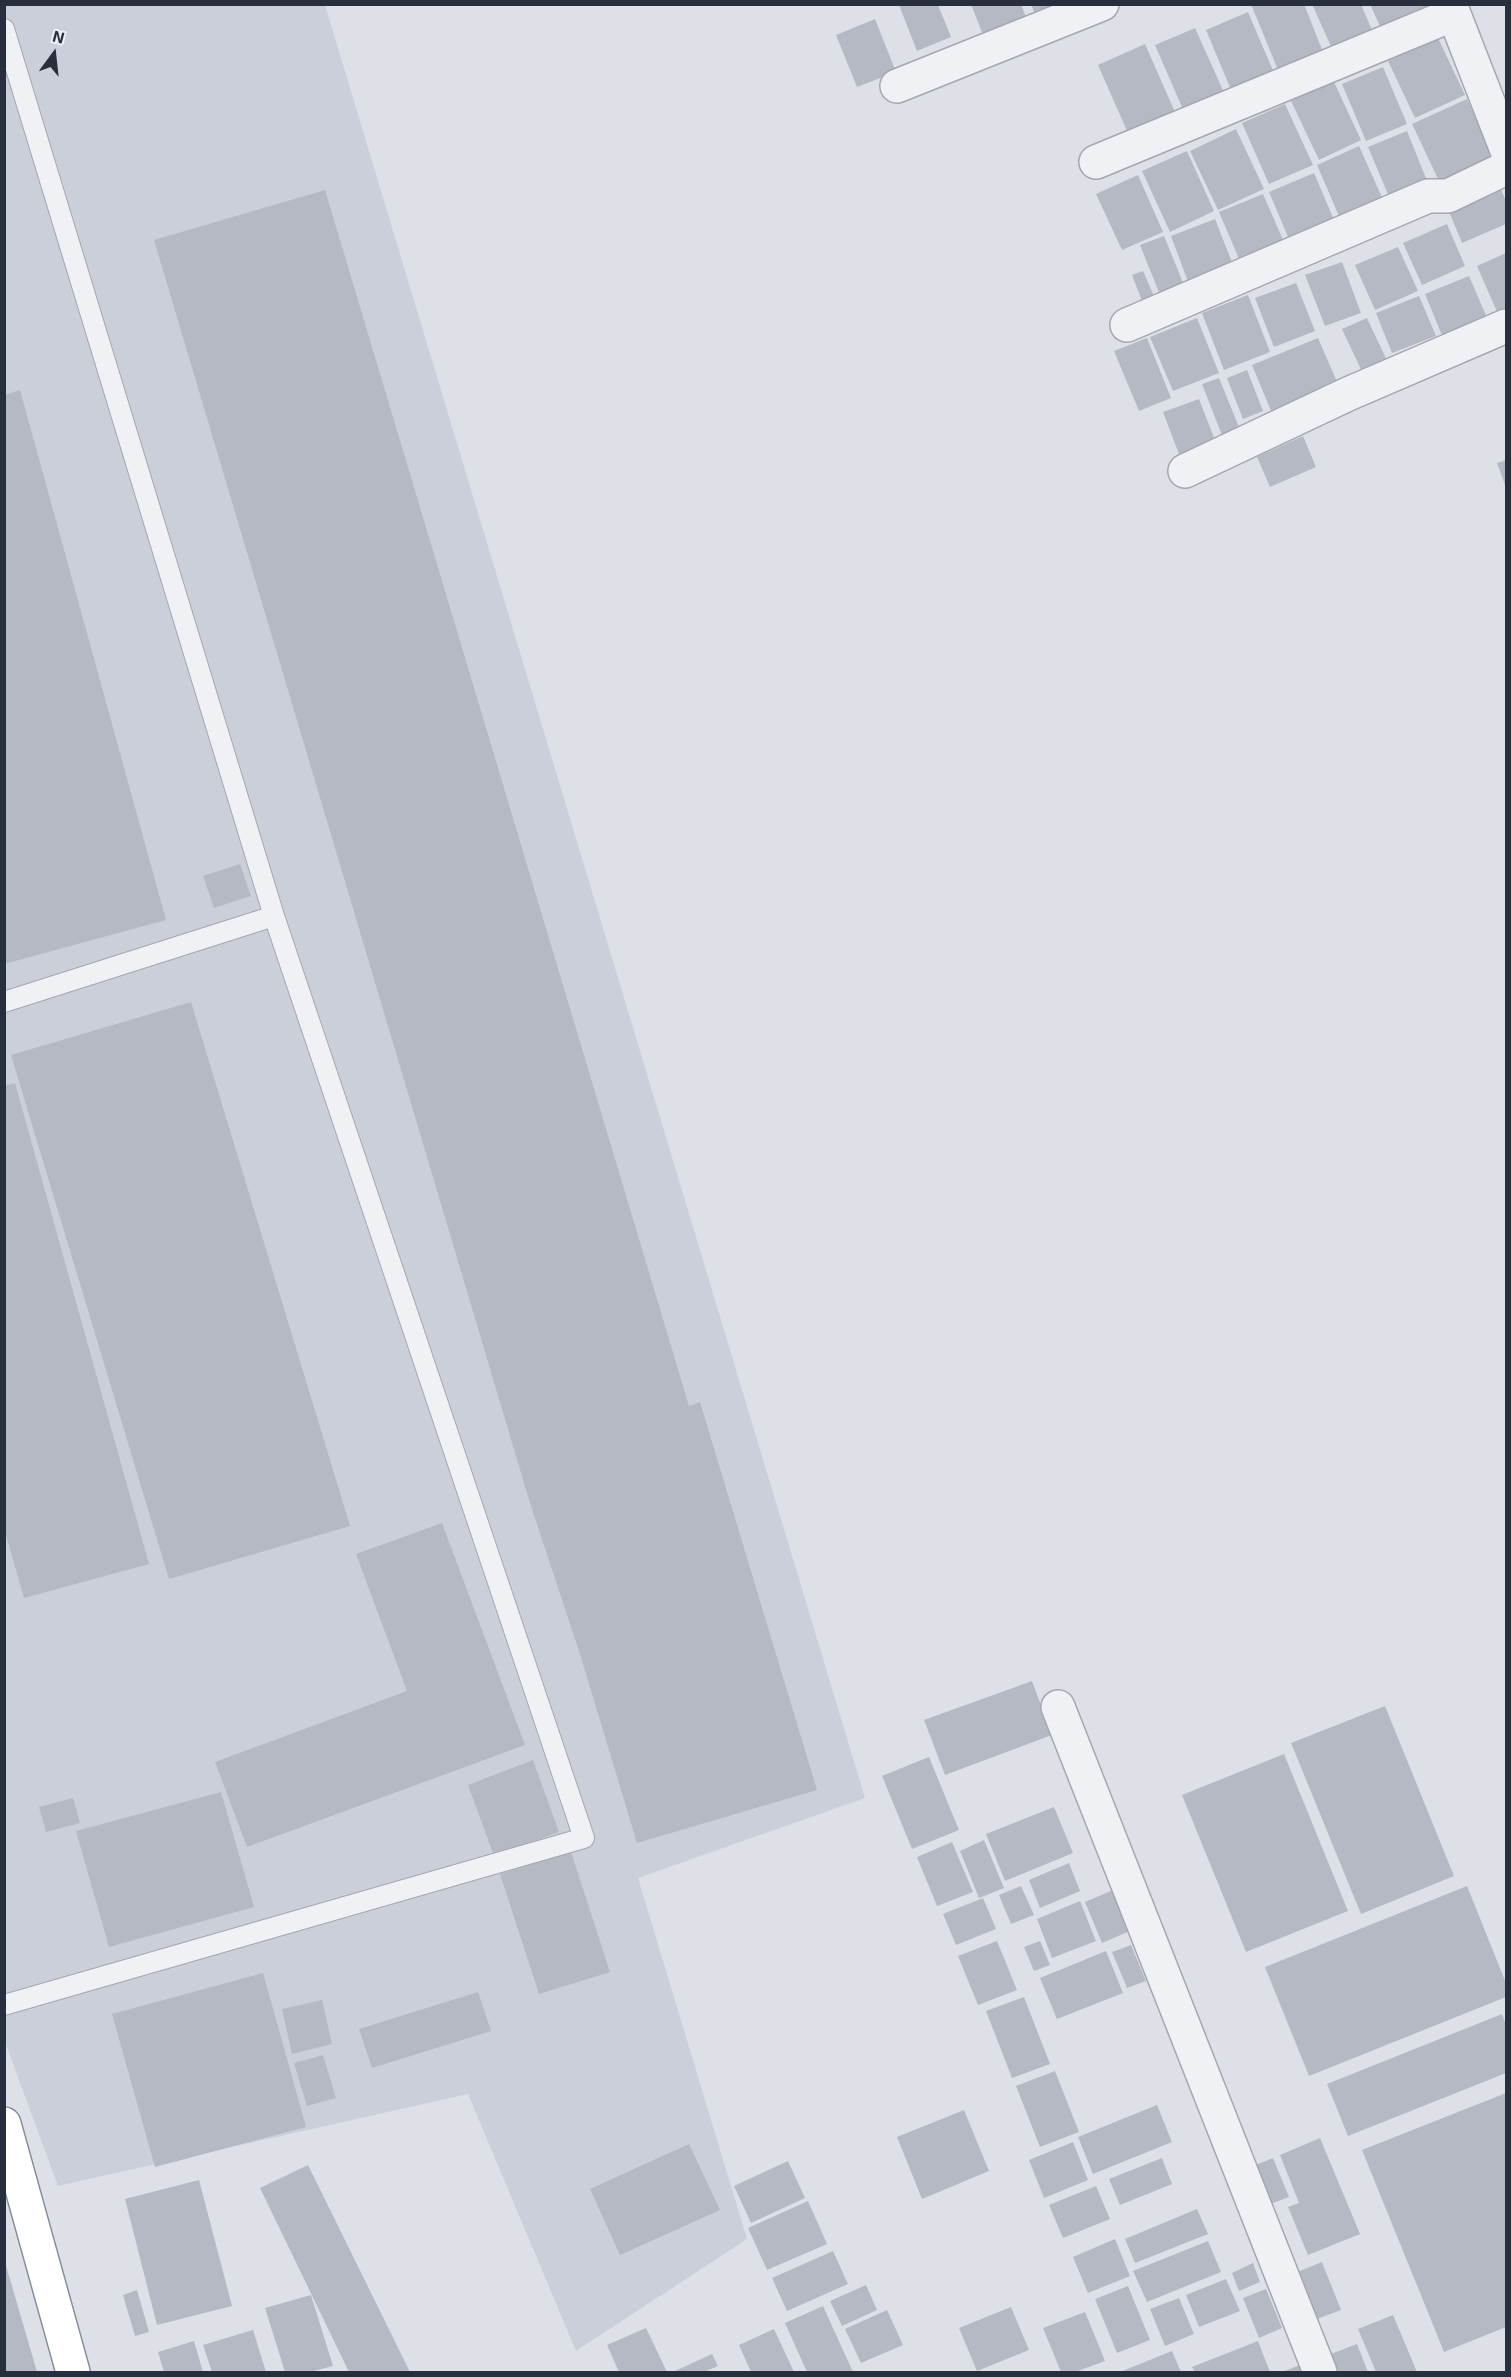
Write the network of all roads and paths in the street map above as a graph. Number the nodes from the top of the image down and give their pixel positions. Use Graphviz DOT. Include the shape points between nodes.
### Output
graph roads {
  1 [pos="1102,4"];
  2 [pos="1452,9"];
  3 [pos="4,29"];
  4 [pos="897,86"];
  5 [pos="1500,114"];
  6 [pos="1506,148"];
  7 [pos="1096,162"];
  8 [pos="1506,168"];
  9 [pos="1127,325"];
  10 [pos="1506,326"];
  11 [pos="1185,471"];
  12 [pos="274,916"];
  13 [pos="4,1002"];
  14 [pos="1058,1707"];
  15 [pos="4,2005"];
  16 [pos="4,2124"];
  17 [pos="73,2373"];
  18 [pos="1320,2373"];
  1 -- 4 [label="street"];
  2 -- 5 [label="street"];
  2 -- 7 [label="street"];
  3 -- 12 [label="lane"];
  5 -- 6 [label="street"];
  8 -- 9 [label="street" via="1448,196 1428,196"];
  10 -- 11 [label="street" via="1348,394"];
  12 -- 13 [label="lane"];
  12 -- 15 [label="lane" via="584,1838"];
  14 -- 18 [label="street"];
  16 -- 17 [label="highway"];
}
